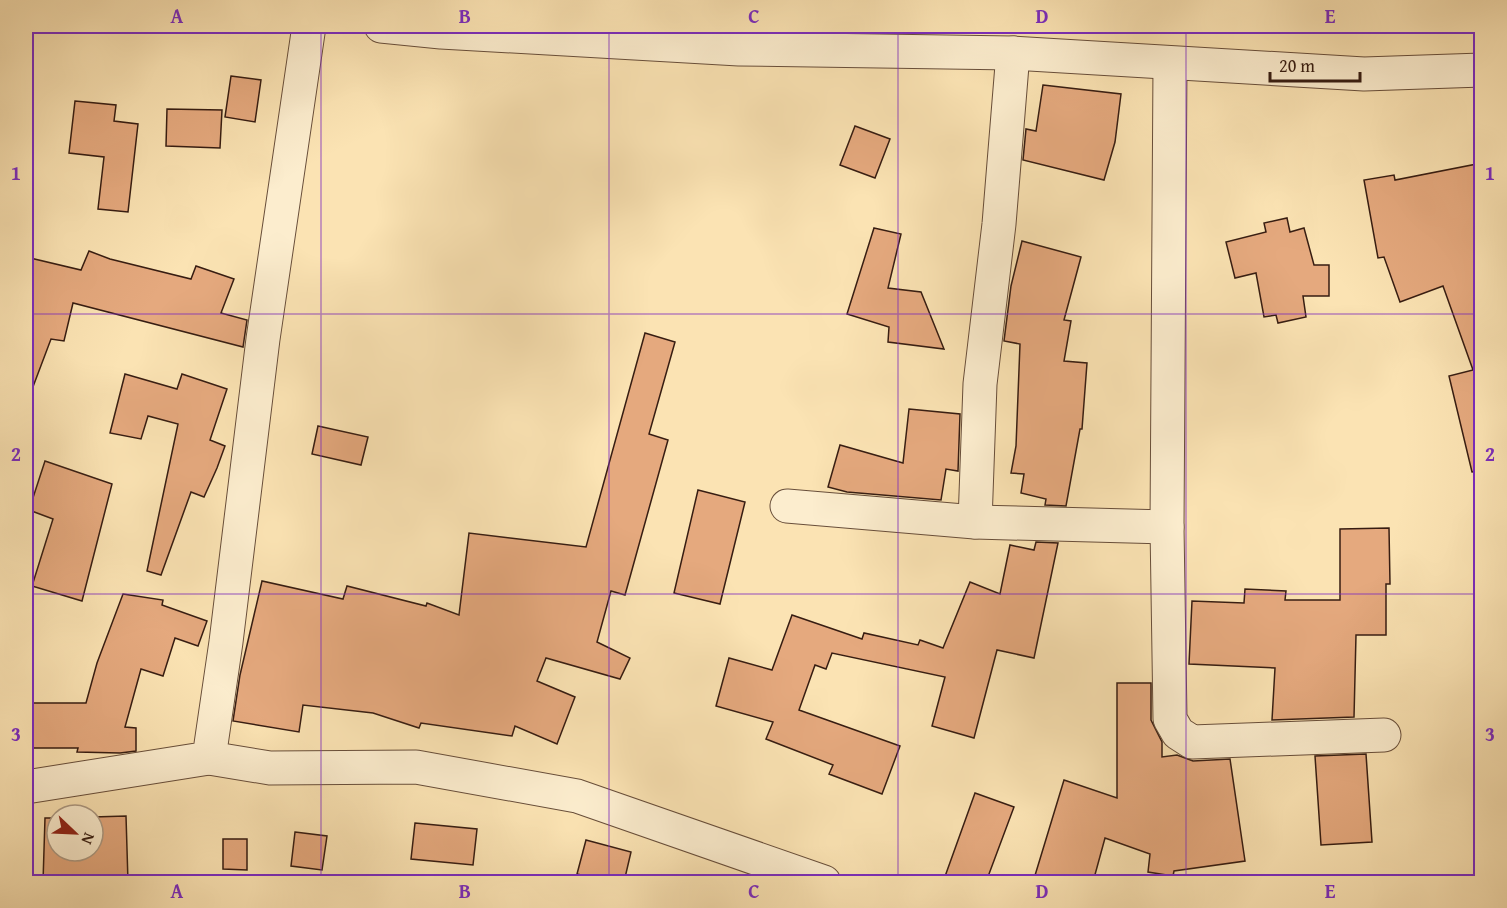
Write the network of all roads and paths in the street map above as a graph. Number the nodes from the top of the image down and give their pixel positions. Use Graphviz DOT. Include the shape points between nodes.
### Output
graph roads {
  1 [pos="309,26"];
  2 [pos="381,26"];
  3 [pos="1013,53"];
  4 [pos="1170,64"];
  5 [pos="1482,70"];
  6 [pos="787,506"];
  7 [pos="975,522"];
  8 [pos="1167,527"];
  9 [pos="1384,735"];
  10 [pos="209,758"];
  11 [pos="26,787"];
  12 [pos="824,882"];
  1 -- 10 [label="street" via="263,339"];
  2 -- 3 [label="street" via="739,49"];
  3 -- 4 [label="street"];
  3 -- 7 [label="street" via="999,224 980,384"];
  4 -- 5 [label="street" via="1364,74"];
  4 -- 8 [label="street"];
  6 -- 7 [label="street"];
  7 -- 8 [label="street"];
  8 -- 9 [label="street" via="1170,719 1178,733 1192,742 1211,743"];
  10 -- 11 [label="street"];
  10 -- 12 [label="street" via="270,768 416,767 577,796"];
}
